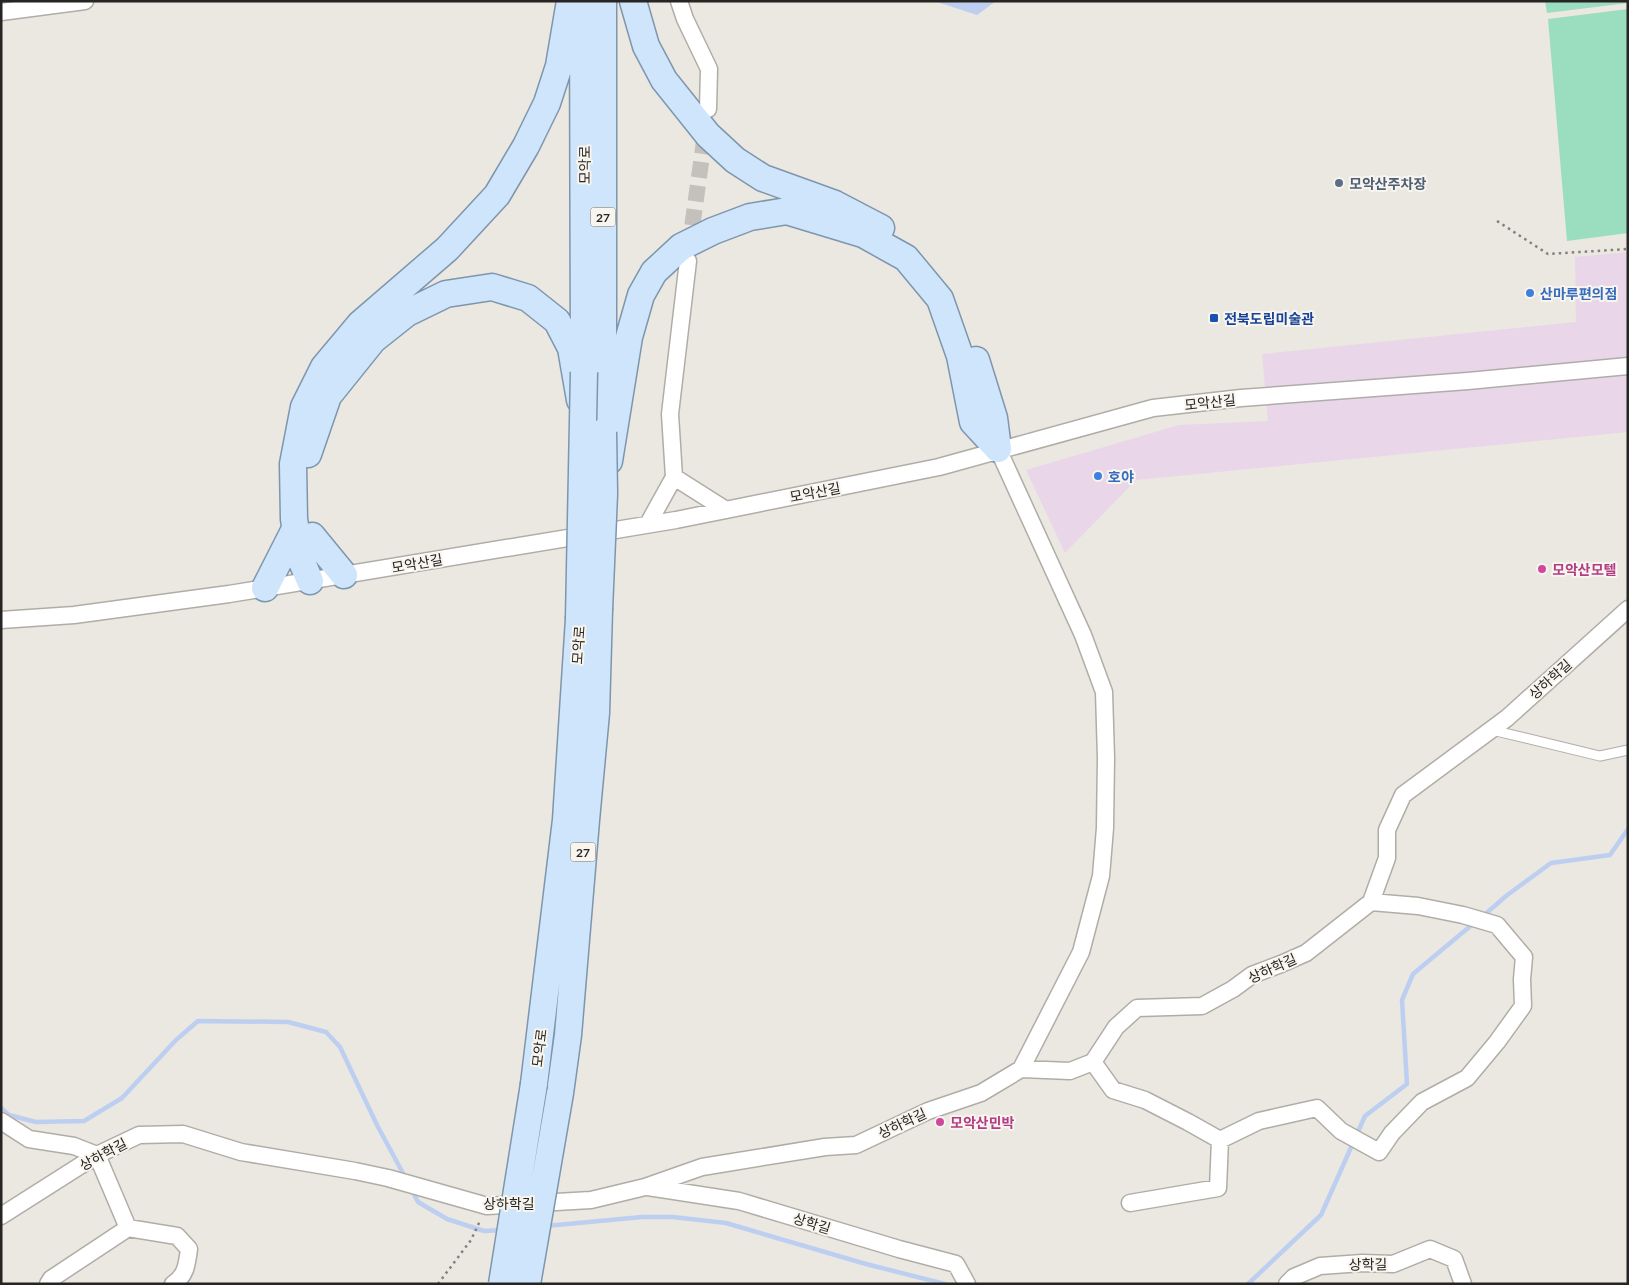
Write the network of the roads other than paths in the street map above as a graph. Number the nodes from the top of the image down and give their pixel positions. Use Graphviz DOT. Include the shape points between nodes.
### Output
graph roads {
  1 [pos="85,1"];
  2 [pos="570,1"];
  3 [pos="583,1"];
  4 [pos="603,1"];
  5 [pos="633,1"];
  6 [pos="679,1"];
  7 [pos="1,12"];
  8 [pos="708,109"];
  9 [pos="688,261"];
  10 [pos="1628,366"];
  11 [pos="582,448"];
  12 [pos="998,449"];
  13 [pos="674,477"];
  14 [pos="604,494"];
  15 [pos="726,510"];
  16 [pos="648,524"];
  17 [pos="304,533"];
  18 [pos="344,576"];
  19 [pos="310,581"];
  20 [pos="265,588"];
  21 [pos="1628,610"];
  22 [pos="589,614"];
  23 [pos="1,620"];
  24 [pos="1492,730"];
  25 [pos="1628,750"];
  26 [pos="1371,902"];
  27 [pos="1093,1062"];
  28 [pos="1021,1069"];
  29 [pos="1,1121"];
  30 [pos="1220,1140"];
  31 [pos="97,1155"];
  32 [pos="645,1187"];
  33 [pos="1130,1204"];
  34 [pos="1,1216"];
  35 [pos="128,1228"];
  36 [pos="964,1280"];
  37 [pos="48,1284"];
  38 [pos="173,1284"];
  39 [pos="502,1284"];
  40 [pos="527,1284"];
  41 [pos="1287,1284"];
  42 [pos="1463,1284"];
  1 -- 7 [label="street"];
  2 -- 17 [label="main road" via="559,66 546,104 497,195 447,249 360,324 324,367 304,407 293,464"];
  3 -- 11 [label="main road, 모악로 / 27, bridge"];
  4 -- 14 [label="main road, 모악로 / 27, bridge"];
  5 -- 12 [label="main road" via="646,46 664,80 708,136 735,160 763,178 835,204 871,221 915,249 952,294 994,418"];
  6 -- 8 [label="street" via="709,69"];
  9 -- 13 [label="street" via="670,414"];
  10 -- 12 [label="street, 모악산길" via="1153,408"];
  11 -- 17 [label="main road" via="580,400 571,348 557,321 528,298 492,287 446,294 407,313 373,340 328,396 308,453"];
  11 -- 22 [label="main road, 모악로 / 27, bridge"];
  12 -- 14 [label="main road" via="973,422 960,356 940,299 906,258 863,234 788,211 750,217 713,231 681,247 654,272 641,295 629,337"];
  12 -- 15 [label="street, 모악산길" via="939,467"];
  12 -- 28 [label="street" via="1083,635 1104,692 1105,828 1101,876 1081,952"];
  13 -- 15 [label="street"];
  13 -- 16 [label="street"];
  14 -- 22 [label="main road, 모악로 / 27, bridge"];
  15 -- 16 [label="street, 모악산길"];
  16 -- 18 [label="street, 모악산길"];
  17 -- 18 [label="main road"];
  17 -- 19 [label="main road" via="300,557"];
  17 -- 20 [label="main road"];
  18 -- 19 [label="street, 모악산길"];
  19 -- 20 [label="street, 모악산길"];
  20 -- 23 [label="street, 모악산길" via="74,615"];
  21 -- 24 [label="street, 상하학길"];
  22 -- 39 [label="main road, 모악로 / 27, bridge" via="534,1084"];
  22 -- 40 [label="main road, 모악로 / 27, bridge" via="596,712 568,1035"];
  24 -- 25 [label="lane" via="1600,756"];
  24 -- 26 [label="street, 상하학길" via="1403,795 1387,830 1387,858"];
  26 -- 27 [label="street, 상하학길" via="1306,953 1252,975 1202,1006 1136,1008 1116,1027"];
  26 -- 30 [label="street" via="1418,906 1497,925 1524,957 1523,1006 1467,1078 1422,1102 1378,1152 1341,1131 1317,1108 1259,1121"];
  27 -- 28 [label="street" via="1070,1071"];
  27 -- 30 [label="street" via="1113,1090 1145,1100"];
  28 -- 32 [label="street, 상하학길" via="981,1093 928,1111 856,1146 826,1147 702,1167"];
  29 -- 31 [label="street" via="29,1139 74,1146"];
  30 -- 33 [label="street" via="1218,1188"];
  31 -- 32 [label="street, 상하학길" via="139,1135 183,1134 241,1152 388,1178 487,1206 592,1200"];
  31 -- 34 [label="street, 상하학길"];
  31 -- 35 [label="street"];
  32 -- 36 [label="street, 상학길" via="739,1200 956,1264"];
  35 -- 37 [label="street"];
  35 -- 38 [label="street" via="177,1236 189,1249 187,1268"];
  41 -- 42 [label="street, 상학길" via="1294,1277 1320,1266 1393,1264 1430,1250 1454,1259"];
}
